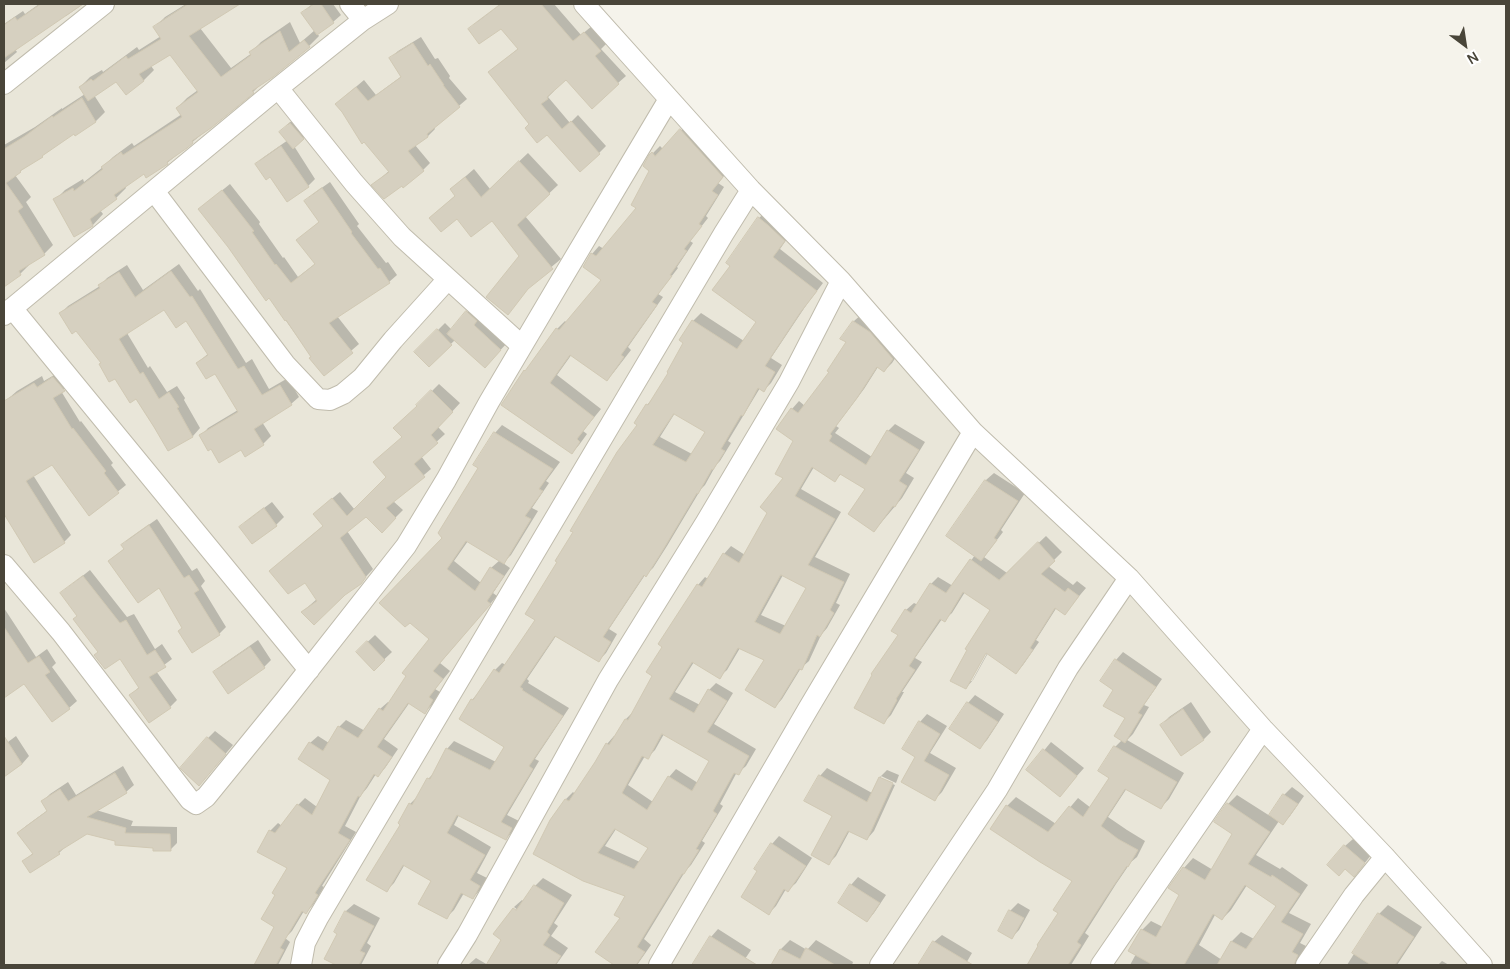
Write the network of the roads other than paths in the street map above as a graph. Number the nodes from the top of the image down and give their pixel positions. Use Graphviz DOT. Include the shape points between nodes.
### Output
graph roads {
  1 [pos="104,4"];
  2 [pos="350,4"];
  3 [pos="388,4"];
  4 [pos="584,4"];
  5 [pos="363,20"];
  6 [pos="4,84"];
  7 [pos="278,88"];
  8 [pos="669,99"];
  9 [pos="751,190"];
  10 [pos="154,191"];
  11 [pos="448,279"];
  12 [pos="840,282"];
  13 [pos="8,311"];
  14 [pos="522,346"];
  15 [pos="973,432"];
  16 [pos="4,565"];
  17 [pos="1129,578"];
  18 [pos="309,670"];
  19 [pos="1263,729"];
  20 [pos="1385,857"];
  21 [pos="301,965"];
  22 [pos="448,965"];
  23 [pos="659,965"];
  24 [pos="880,965"];
  25 [pos="1101,965"];
  26 [pos="1306,965"];
  27 [pos="1482,965"];
  1 -- 6 [label="street"];
  2 -- 5 [label="street"];
  3 -- 5 [label="street"];
  4 -- 8 [label="street"];
  5 -- 7 [label="street"];
  7 -- 10 [label="street"];
  7 -- 11 [label="street" via="402,237"];
  8 -- 9 [label="street"];
  8 -- 14 [label="street"];
  9 -- 12 [label="street"];
  9 -- 21 [label="street" via="338,885 306,943"];
  10 -- 11 [label="street" via="285,364 318,399 330,400 343,394 362,378"];
  10 -- 13 [label="street"];
  11 -- 14 [label="street"];
  12 -- 15 [label="street"];
  12 -- 22 [label="street" via="789,382 608,680"];
  13 -- 18 [label="street"];
  14 -- 18 [label="street" via="406,546"];
  15 -- 17 [label="street"];
  15 -- 23 [label="street"];
  16 -- 18 [label="street" via="196,804 206,797"];
  17 -- 19 [label="street"];
  17 -- 24 [label="street" via="1068,668 997,790"];
  19 -- 20 [label="street"];
  19 -- 25 [label="street"];
  20 -- 26 [label="street" via="1354,895"];
  20 -- 27 [label="street"];
}
